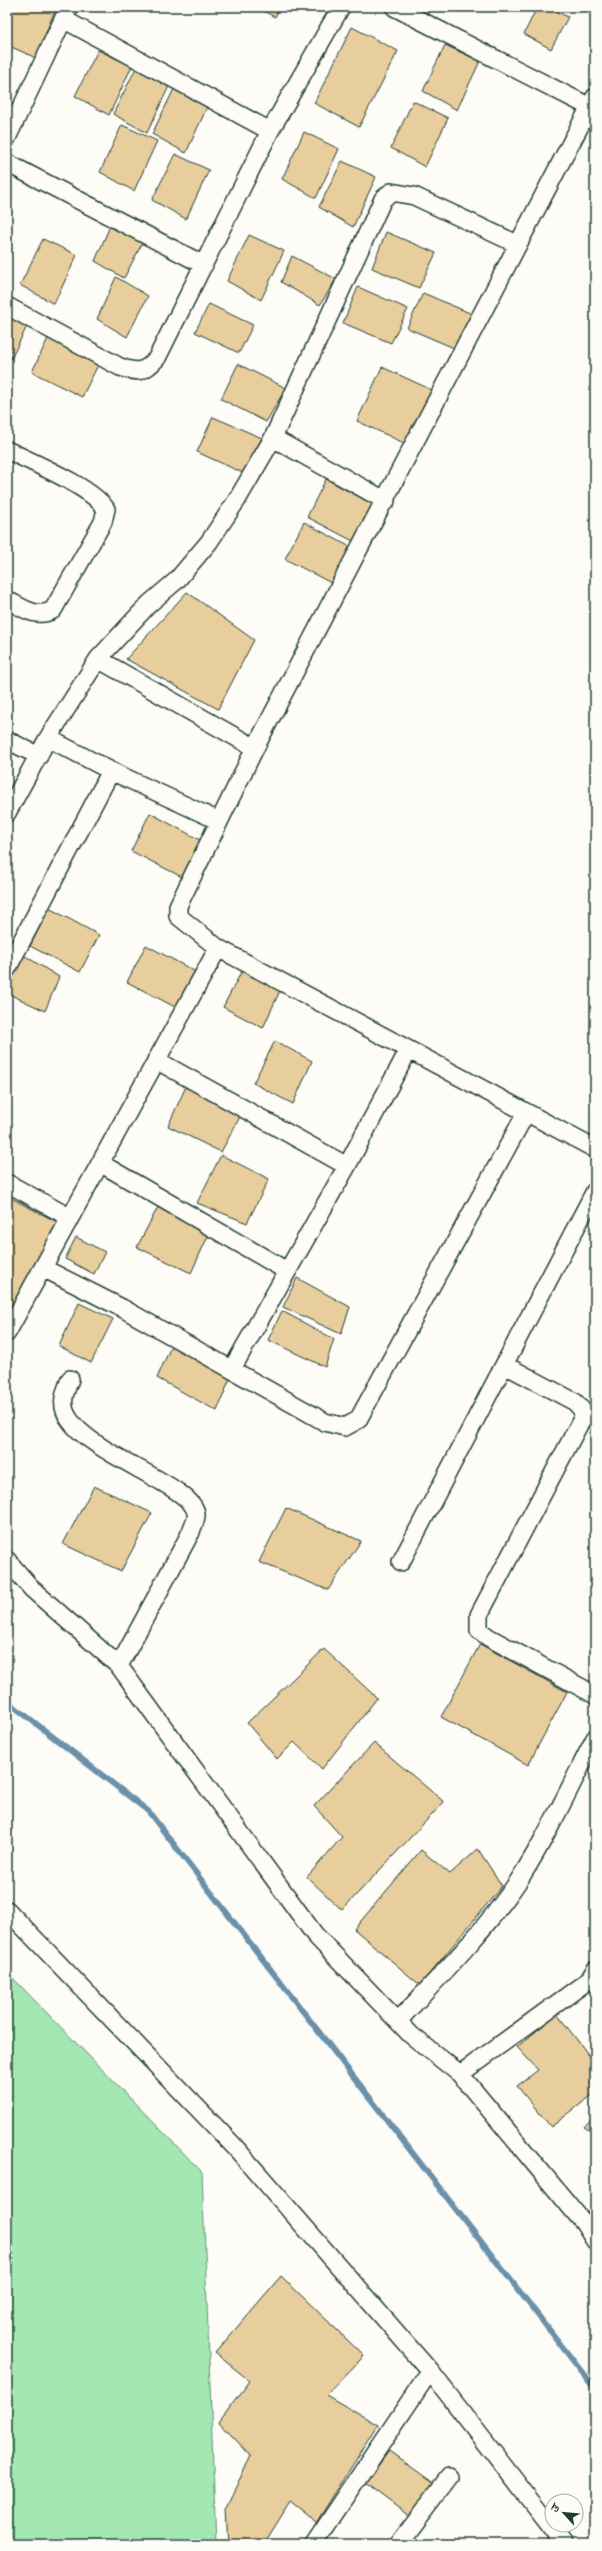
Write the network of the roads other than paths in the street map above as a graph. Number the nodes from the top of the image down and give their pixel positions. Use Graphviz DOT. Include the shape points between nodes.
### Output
graph roads {
  1 [pos="341,7"];
  2 [pos="394,7"];
  3 [pos="66,13"];
  4 [pos="592,102"];
  5 [pos="270,131"];
  6 [pos="7,138"];
  7 [pos="7,163"];
  8 [pos="517,244"];
  9 [pos="204,265"];
  10 [pos="7,306"];
  11 [pos="273,438"];
  12 [pos="7,450"];
  13 [pos="386,501"];
  14 [pos="7,600"];
  15 [pos="98,659"];
  16 [pos="48,738"];
  17 [pos="7,740"];
  18 [pos="255,748"];
  19 [pos="39,756"];
  20 [pos="111,771"];
  21 [pos="7,813"];
  22 [pos="219,821"];
  23 [pos="218,948"];
  24 [pos="7,969"];
  25 [pos="408,1051"];
  26 [pos="156,1060"];
  27 [pos="526,1113"];
  28 [pos="595,1149"];
  29 [pos="100,1163"];
  30 [pos="347,1166"];
  31 [pos="7,1183"];
  32 [pos="595,1191"];
  33 [pos="69,1217"];
  34 [pos="43,1268"];
  35 [pos="287,1271"];
  36 [pos="7,1333"];
  37 [pos="505,1364"];
  38 [pos="232,1368"];
  39 [pos="70,1379"];
  40 [pos="7,1560"];
  41 [pos="401,1562"];
  42 [pos="119,1666"];
  43 [pos="595,1695"];
  44 [pos="595,1738"];
  45 [pos="7,1910"];
  46 [pos="593,1978"];
  47 [pos="398,2021"];
  48 [pos="460,2074"];
  49 [pos="595,2241"];
  50 [pos="430,2371"];
  51 [pos="449,2477"];
  52 [pos="314,2544"];
  53 [pos="398,2544"];
  54 [pos="564,2544"];
  1 -- 5 [label="street"];
  2 -- 4 [label="street"];
  3 -- 5 [label="street"];
  3 -- 6 [label="street"];
  4 -- 8 [label="street"];
  5 -- 9 [label="street"];
  7 -- 9 [label="street"];
  8 -- 11 [label="street" via="414,196 391,192 379,206"];
  8 -- 13 [label="street"];
  9 -- 10 [label="street" via="157,358 147,369 135,372"];
  11 -- 13 [label="street"];
  11 -- 15 [label="street" via="209,542 177,580 149,604"];
  12 -- 14 [label="street" via="84,490 100,500 106,509 103,522 53,610 43,615"];
  13 -- 18 [label="street"];
  15 -- 16 [label="street"];
  15 -- 18 [label="street"];
  16 -- 19 [label="street"];
  16 -- 20 [label="street"];
  17 -- 19 [label="street"];
  18 -- 22 [label="street"];
  19 -- 21 [label="street"];
  20 -- 22 [label="street"];
  20 -- 24 [label="street"];
  22 -- 23 [label="street" via="178,906 178,916"];
  23 -- 25 [label="street"];
  23 -- 26 [label="street"];
  25 -- 27 [label="street"];
  25 -- 30 [label="street"];
  26 -- 29 [label="street"];
  26 -- 30 [label="street"];
  27 -- 28 [label="street"];
  27 -- 38 [label="street" via="358,1420 345,1426 325,1422"];
  29 -- 33 [label="street"];
  29 -- 35 [label="street"];
  30 -- 35 [label="street"];
  31 -- 33 [label="street"];
  32 -- 37 [label="street"];
  33 -- 34 [label="street"];
  34 -- 36 [label="street"];
  34 -- 38 [label="street"];
  35 -- 38 [label="street"];
  37 -- 41 [label="street"];
  37 -- 43 [label="street" via="575,1402 582,1410 583,1417 479,1615 479,1630"];
  39 -- 42 [label="street" via="63,1398 65,1411 73,1425 119,1458 182,1494 193,1504 196,1515 191,1532"];
  40 -- 42 [label="street" via="32,1589"];
  42 -- 47 [label="street" via="315,1935"];
  44 -- 47 [label="street" via="561,1805 518,1880 466,1948"];
  45 -- 50 [label="street" via="234,2146"];
  46 -- 48 [label="street"];
  47 -- 48 [label="street" via="411,2035"];
  48 -- 49 [label="street" via="583,2222"];
  50 -- 52 [label="street"];
  50 -- 54 [label="street"];
  51 -- 53 [label="street"];
}
